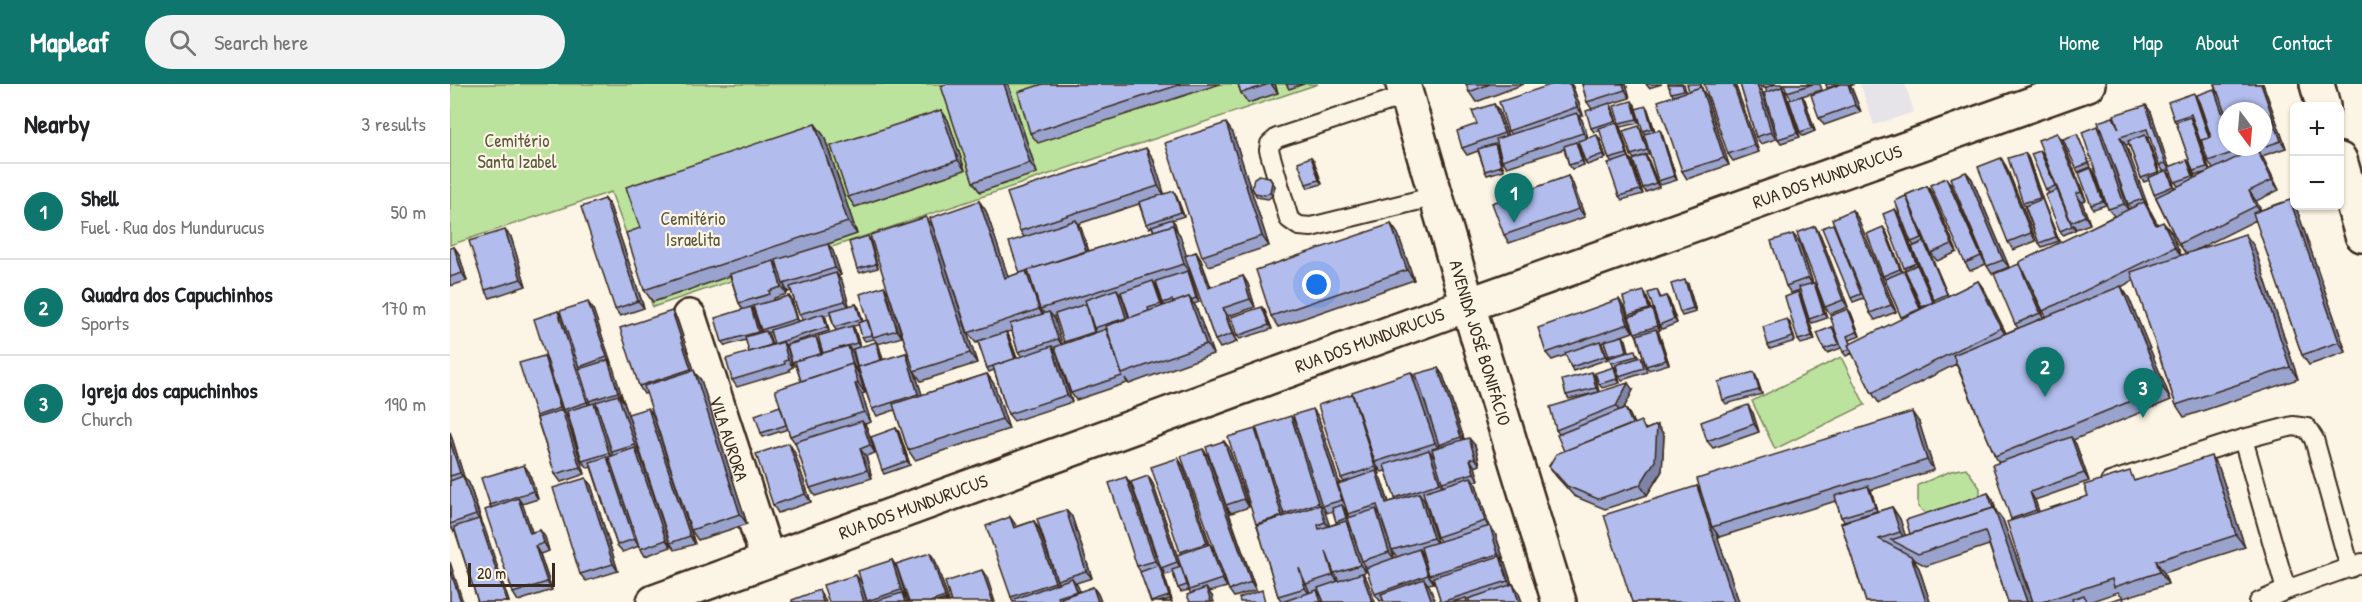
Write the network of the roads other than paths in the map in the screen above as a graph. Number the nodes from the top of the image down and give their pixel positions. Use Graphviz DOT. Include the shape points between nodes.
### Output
graph roads {
  1 [pos="2088,84"];
  2 [pos="2317,84"];
  3 [pos="1405,89"];
  4 [pos="2323,102"];
  5 [pos="2344,174"];
  6 [pos="1436,196"];
  7 [pos="2362,235"];
  8 [pos="1468,305"];
  9 [pos="689,316"];
  10 [pos="2243,439"];
  11 [pos="2093,488"];
  12 [pos="768,560"];
  13 [pos="2356,565"];
  14 [pos="2286,590"];
  15 [pos="654,602"];
  16 [pos="1559,602"];
  17 [pos="2259,602"];
  1 -- 8 [label="street, RUA DOS MUNDURUCUS"];
  2 -- 4 [label="street"];
  3 -- 6 [label="street, AVENIDA JOSÉ BONIFÁCIO"];
  3 -- 6 [label="lane" via="1277,138 1269,150 1289,219 1299,226 1311,227"];
  5 -- 7 [label="street"];
  6 -- 8 [label="street, AVENIDA JOSÉ BONIFÁCIO"];
  8 -- 12 [label="street, RUA DOS MUNDURUCUS"];
  8 -- 16 [label="street, AVENIDA JOSÉ BONIFÁCIO"];
  9 -- 12 [label="street, VILA AURORA"];
  10 -- 11 [label="lane"];
  10 -- 13 [label="lane" via="2293,426 2307,428 2314,438"];
  10 -- 14 [label="lane"];
  12 -- 15 [label="street, RUA DOS MUNDURUCUS"];
  13 -- 14 [label="lane"];
  14 -- 17 [label="lane"];
}
